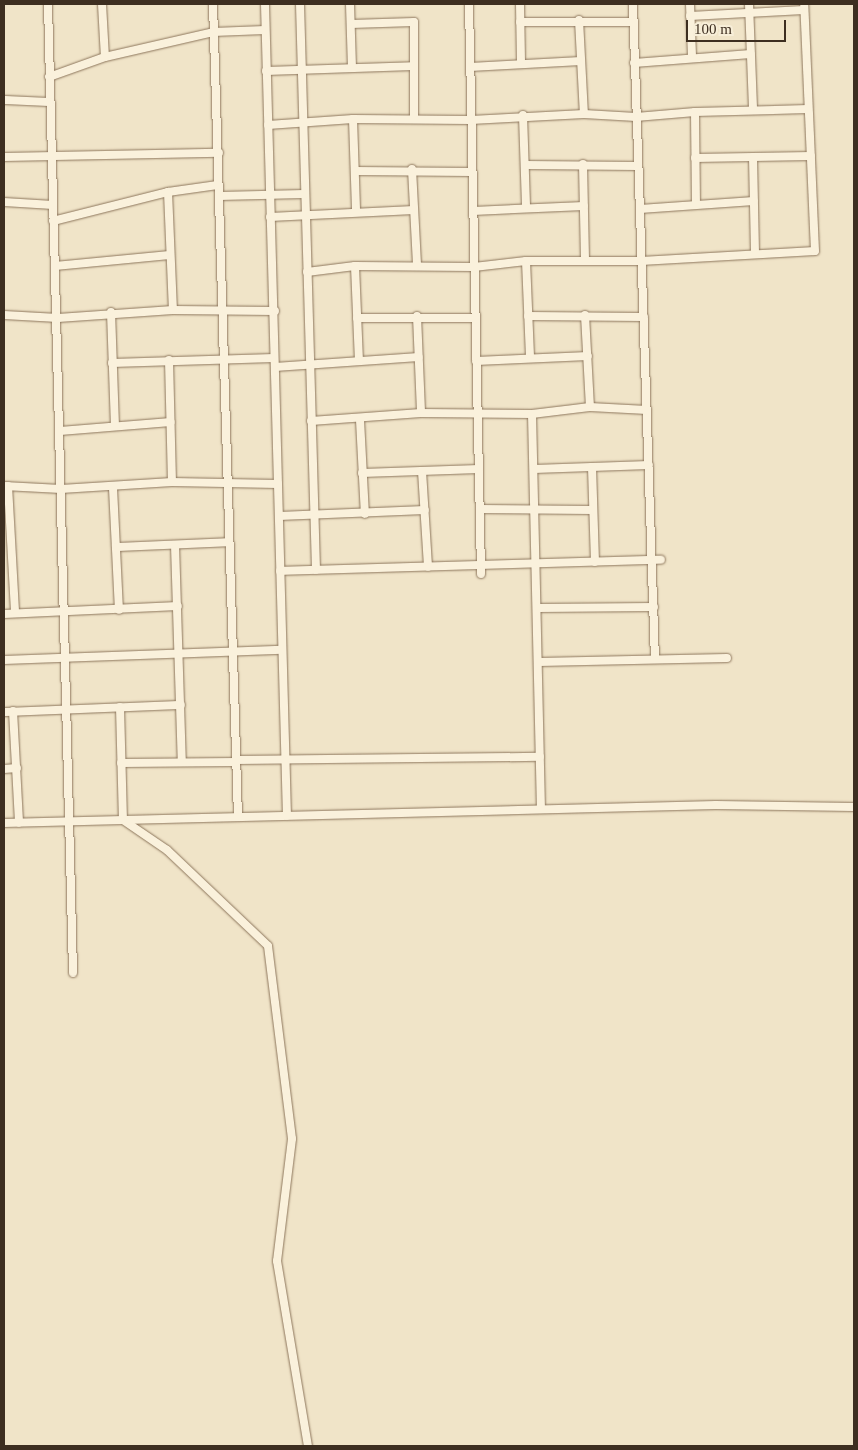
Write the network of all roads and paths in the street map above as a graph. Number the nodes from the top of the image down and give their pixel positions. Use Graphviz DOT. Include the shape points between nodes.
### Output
graph roads {
  1 [pos="48,4"];
  2 [pos="102,4"];
  3 [pos="213,4"];
  4 [pos="265,4"];
  5 [pos="300,4"];
  6 [pos="350,4"];
  7 [pos="469,4"];
  8 [pos="520,4"];
  9 [pos="633,4"];
  10 [pos="690,4"];
  11 [pos="750,4"];
  12 [pos="804,7"];
  13 [pos="750,13"];
  14 [pos="690,16"];
  15 [pos="579,20"];
  16 [pos="520,22"];
  17 [pos="633,22"];
  18 [pos="350,24"];
  19 [pos="265,30"];
  20 [pos="213,32"];
  21 [pos="751,54"];
  22 [pos="105,57"];
  23 [pos="692,57"];
  24 [pos="582,61"];
  25 [pos="521,62"];
  26 [pos="634,64"];
  27 [pos="352,66"];
  28 [pos="413,66"];
  29 [pos="470,68"];
  30 [pos="266,71"];
  31 [pos="301,71"];
  32 [pos="49,77"];
  33 [pos="4,100"];
  34 [pos="50,102"];
  35 [pos="808,109"];
  36 [pos="753,110"];
  37 [pos="695,112"];
  38 [pos="584,114"];
  39 [pos="523,115"];
  40 [pos="414,117"];
  41 [pos="636,117"];
  42 [pos="353,119"];
  43 [pos="471,120"];
  44 [pos="268,124"];
  45 [pos="302,124"];
  46 [pos="219,153"];
  47 [pos="811,156"];
  48 [pos="4,157"];
  49 [pos="53,157"];
  50 [pos="753,157"];
  51 [pos="695,158"];
  52 [pos="583,164"];
  53 [pos="525,165"];
  54 [pos="638,166"];
  55 [pos="412,169"];
  56 [pos="355,171"];
  57 [pos="472,172"];
  58 [pos="218,185"];
  59 [pos="168,192"];
  60 [pos="304,194"];
  61 [pos="270,195"];
  62 [pos="219,196"];
  63 [pos="754,201"];
  64 [pos="4,202"];
  65 [pos="696,203"];
  66 [pos="53,205"];
  67 [pos="584,206"];
  68 [pos="526,207"];
  69 [pos="640,209"];
  70 [pos="414,210"];
  71 [pos="356,211"];
  72 [pos="473,212"];
  73 [pos="305,216"];
  74 [pos="270,217"];
  75 [pos="54,221"];
  76 [pos="755,253"];
  77 [pos="170,255"];
  78 [pos="586,259"];
  79 [pos="526,261"];
  80 [pos="641,261"];
  81 [pos="417,264"];
  82 [pos="55,266"];
  83 [pos="355,266"];
  84 [pos="474,267"];
  85 [pos="307,272"];
  86 [pos="173,310"];
  87 [pos="275,311"];
  88 [pos="112,312"];
  89 [pos="224,313"];
  90 [pos="585,314"];
  91 [pos="4,316"];
  92 [pos="417,316"];
  93 [pos="528,316"];
  94 [pos="644,317"];
  95 [pos="58,318"];
  96 [pos="357,318"];
  97 [pos="475,318"];
  98 [pos="588,356"];
  99 [pos="419,357"];
  100 [pos="530,357"];
  101 [pos="274,358"];
  102 [pos="169,360"];
  103 [pos="359,360"];
  104 [pos="224,361"];
  105 [pos="476,361"];
  106 [pos="112,363"];
  107 [pos="310,366"];
  108 [pos="275,367"];
  109 [pos="590,407"];
  110 [pos="647,410"];
  111 [pos="421,413"];
  112 [pos="532,414"];
  113 [pos="478,416"];
  114 [pos="360,420"];
  115 [pos="311,421"];
  116 [pos="171,422"];
  117 [pos="115,424"];
  118 [pos="60,431"];
  119 [pos="649,465"];
  120 [pos="592,467"];
  121 [pos="479,469"];
  122 [pos="534,469"];
  123 [pos="422,471"];
  124 [pos="362,473"];
  125 [pos="172,482"];
  126 [pos="278,484"];
  127 [pos="228,485"];
  128 [pos="6,486"];
  129 [pos="114,488"];
  130 [pos="61,489"];
  131 [pos="480,508"];
  132 [pos="535,509"];
  133 [pos="425,510"];
  134 [pos="593,510"];
  135 [pos="365,514"];
  136 [pos="279,516"];
  137 [pos="314,516"];
  138 [pos="229,542"];
  139 [pos="175,545"];
  140 [pos="116,547"];
  141 [pos="8,552"];
  142 [pos="652,560"];
  143 [pos="661,560"];
  144 [pos="594,562"];
  145 [pos="538,563"];
  146 [pos="428,567"];
  147 [pos="481,569"];
  148 [pos="316,570"];
  149 [pos="280,571"];
  150 [pos="178,606"];
  151 [pos="654,607"];
  152 [pos="538,608"];
  153 [pos="119,610"];
  154 [pos="65,611"];
  155 [pos="15,613"];
  156 [pos="4,614"];
  157 [pos="282,650"];
  158 [pos="233,652"];
  159 [pos="180,654"];
  160 [pos="727,658"];
  161 [pos="66,659"];
  162 [pos="4,660"];
  163 [pos="656,660"];
  164 [pos="539,662"];
  165 [pos="181,705"];
  166 [pos="120,707"];
  167 [pos="68,709"];
  168 [pos="13,711"];
  169 [pos="4,712"];
  170 [pos="540,757"];
  171 [pos="286,760"];
  172 [pos="236,761"];
  173 [pos="182,762"];
  174 [pos="121,763"];
  175 [pos="17,768"];
  176 [pos="4,769"];
  177 [pos="854,807"];
  178 [pos="541,810"];
  179 [pos="287,816"];
  180 [pos="238,817"];
  181 [pos="123,820"];
  182 [pos="71,822"];
  183 [pos="19,823"];
  184 [pos="4,824"];
  185 [pos="73,973"];
  186 [pos="308,1446"];
  1 -- 32 [label="street"];
  2 -- 22 [label="street"];
  3 -- 20 [label="street"];
  4 -- 19 [label="street"];
  5 -- 31 [label="street"];
  6 -- 18 [label="street"];
  7 -- 29 [label="street"];
  8 -- 16 [label="street"];
  9 -- 17 [label="street"];
  10 -- 14 [label="street"];
  11 -- 13 [label="street"];
  12 -- 13 [label="street"];
  12 -- 35 [label="street"];
  13 -- 14 [label="street"];
  13 -- 21 [label="street"];
  14 -- 23 [label="street"];
  15 -- 16 [label="street"];
  15 -- 17 [label="street"];
  15 -- 24 [label="street"];
  16 -- 25 [label="street"];
  17 -- 26 [label="street"];
  18 -- 27 [label="street"];
  18 -- 28 [label="street" via="414,22"];
  19 -- 20 [label="street"];
  19 -- 30 [label="street"];
  20 -- 22 [label="street"];
  20 -- 46 [label="street"];
  21 -- 23 [label="street"];
  21 -- 36 [label="street"];
  22 -- 32 [label="street"];
  23 -- 26 [label="street"];
  24 -- 25 [label="street"];
  24 -- 38 [label="street"];
  25 -- 29 [label="street"];
  26 -- 41 [label="street"];
  27 -- 28 [label="street"];
  27 -- 31 [label="street"];
  28 -- 40 [label="street"];
  29 -- 43 [label="street"];
  30 -- 31 [label="street"];
  30 -- 44 [label="street"];
  31 -- 45 [label="street"];
  32 -- 34 [label="street"];
  33 -- 34 [label="street"];
  34 -- 49 [label="street"];
  35 -- 36 [label="street"];
  35 -- 47 [label="street"];
  36 -- 37 [label="street"];
  37 -- 41 [label="street"];
  37 -- 51 [label="street"];
  38 -- 39 [label="street"];
  38 -- 41 [label="street"];
  39 -- 43 [label="street"];
  39 -- 53 [label="street"];
  40 -- 42 [label="street"];
  40 -- 43 [label="street"];
  41 -- 54 [label="street"];
  42 -- 45 [label="street"];
  42 -- 56 [label="street"];
  43 -- 57 [label="street"];
  44 -- 45 [label="street"];
  44 -- 61 [label="street"];
  45 -- 60 [label="street"];
  46 -- 49 [label="street"];
  46 -- 58 [label="street"];
  47 -- 50 [label="street"];
  47 -- 76 [label="street" via="815,252"];
  48 -- 49 [label="street"];
  49 -- 66 [label="street"];
  50 -- 51 [label="street"];
  50 -- 63 [label="street"];
  51 -- 65 [label="street"];
  52 -- 53 [label="street"];
  52 -- 54 [label="street"];
  52 -- 67 [label="street"];
  53 -- 68 [label="street"];
  54 -- 69 [label="street"];
  55 -- 56 [label="street"];
  55 -- 57 [label="street"];
  55 -- 70 [label="street"];
  56 -- 71 [label="street"];
  57 -- 72 [label="street"];
  58 -- 59 [label="street"];
  58 -- 62 [label="street"];
  59 -- 75 [label="street"];
  59 -- 77 [label="street"];
  60 -- 61 [label="street"];
  60 -- 73 [label="street"];
  61 -- 62 [label="street"];
  61 -- 74 [label="street"];
  62 -- 89 [label="street"];
  63 -- 65 [label="street"];
  63 -- 76 [label="street"];
  64 -- 66 [label="street"];
  65 -- 69 [label="street"];
  66 -- 75 [label="street"];
  67 -- 68 [label="street"];
  67 -- 78 [label="street"];
  68 -- 72 [label="street"];
  69 -- 80 [label="street"];
  70 -- 71 [label="street"];
  70 -- 81 [label="street"];
  71 -- 73 [label="street"];
  72 -- 84 [label="street"];
  73 -- 74 [label="street"];
  73 -- 85 [label="street"];
  74 -- 87 [label="street"];
  75 -- 82 [label="street"];
  76 -- 80 [label="street"];
  77 -- 82 [label="street"];
  77 -- 86 [label="street"];
  78 -- 79 [label="street"];
  78 -- 80 [label="street"];
  79 -- 84 [label="street"];
  79 -- 93 [label="street"];
  80 -- 94 [label="street"];
  81 -- 83 [label="street"];
  81 -- 84 [label="street"];
  82 -- 95 [label="street"];
  83 -- 85 [label="street"];
  83 -- 96 [label="street"];
  84 -- 97 [label="street"];
  85 -- 107 [label="street"];
  86 -- 88 [label="street"];
  86 -- 89 [label="street"];
  87 -- 89 [label="street"];
  87 -- 101 [label="street"];
  88 -- 95 [label="street"];
  88 -- 106 [label="street"];
  89 -- 104 [label="street"];
  90 -- 93 [label="street"];
  90 -- 94 [label="street"];
  90 -- 98 [label="street"];
  91 -- 95 [label="street"];
  92 -- 96 [label="street"];
  92 -- 97 [label="street"];
  92 -- 99 [label="street"];
  93 -- 100 [label="street"];
  94 -- 110 [label="street"];
  95 -- 118 [label="street"];
  96 -- 103 [label="street"];
  97 -- 105 [label="street"];
  98 -- 100 [label="street"];
  98 -- 109 [label="street"];
  99 -- 103 [label="street"];
  99 -- 111 [label="street"];
  100 -- 105 [label="street"];
  101 -- 104 [label="street"];
  101 -- 108 [label="street"];
  102 -- 104 [label="street"];
  102 -- 106 [label="street"];
  102 -- 116 [label="street"];
  103 -- 107 [label="street"];
  104 -- 127 [label="street"];
  105 -- 113 [label="street"];
  106 -- 117 [label="street"];
  107 -- 108 [label="street"];
  107 -- 115 [label="street"];
  108 -- 126 [label="street"];
  109 -- 110 [label="street"];
  109 -- 112 [label="street"];
  110 -- 119 [label="street"];
  111 -- 113 [label="street"];
  111 -- 114 [label="street"];
  112 -- 113 [label="street"];
  112 -- 122 [label="street"];
  113 -- 121 [label="street"];
  114 -- 115 [label="street"];
  114 -- 124 [label="street"];
  115 -- 137 [label="street"];
  116 -- 117 [label="street"];
  116 -- 125 [label="street"];
  117 -- 118 [label="street"];
  118 -- 130 [label="street"];
  119 -- 120 [label="street"];
  119 -- 142 [label="street"];
  120 -- 122 [label="street"];
  120 -- 134 [label="street"];
  121 -- 123 [label="street"];
  121 -- 131 [label="street"];
  122 -- 132 [label="street"];
  123 -- 124 [label="street"];
  123 -- 133 [label="street"];
  124 -- 135 [label="street"];
  125 -- 127 [label="street"];
  125 -- 129 [label="street"];
  126 -- 127 [label="street"];
  126 -- 136 [label="street"];
  127 -- 138 [label="street"];
  128 -- 130 [label="street"];
  128 -- 141 [label="street"];
  129 -- 130 [label="street"];
  129 -- 140 [label="street"];
  130 -- 154 [label="street"];
  131 -- 132 [label="street"];
  131 -- 147 [label="street"];
  132 -- 134 [label="street"];
  132 -- 145 [label="street"];
  133 -- 135 [label="street"];
  133 -- 146 [label="street"];
  134 -- 144 [label="street"];
  135 -- 137 [label="street"];
  136 -- 137 [label="street"];
  136 -- 149 [label="street"];
  137 -- 148 [label="street"];
  138 -- 139 [label="street"];
  138 -- 158 [label="street"];
  139 -- 140 [label="street"];
  139 -- 150 [label="street"];
  140 -- 153 [label="street"];
  141 -- 155 [label="street"];
  142 -- 143 [label="street"];
  142 -- 144 [label="street"];
  142 -- 151 [label="street"];
  144 -- 145 [label="street"];
  145 -- 147 [label="street"];
  145 -- 152 [label="street"];
  146 -- 147 [label="street"];
  146 -- 148 [label="street"];
  148 -- 149 [label="street"];
  149 -- 157 [label="street"];
  150 -- 153 [label="street"];
  150 -- 159 [label="street"];
  151 -- 152 [label="street"];
  151 -- 163 [label="street"];
  152 -- 164 [label="street"];
  153 -- 154 [label="street"];
  154 -- 155 [label="street"];
  154 -- 161 [label="street"];
  155 -- 156 [label="street"];
  157 -- 158 [label="street"];
  157 -- 171 [label="street"];
  158 -- 159 [label="street"];
  158 -- 172 [label="street"];
  159 -- 161 [label="street"];
  159 -- 165 [label="street"];
  160 -- 163 [label="street"];
  161 -- 162 [label="street"];
  161 -- 167 [label="street"];
  163 -- 164 [label="street"];
  164 -- 170 [label="street"];
  165 -- 166 [label="street"];
  165 -- 173 [label="street"];
  166 -- 167 [label="street"];
  166 -- 174 [label="street"];
  167 -- 168 [label="street"];
  167 -- 182 [label="street"];
  168 -- 169 [label="street"];
  168 -- 175 [label="street"];
  170 -- 171 [label="street"];
  170 -- 178 [label="street"];
  171 -- 172 [label="street"];
  171 -- 179 [label="street"];
  172 -- 173 [label="street"];
  172 -- 180 [label="street"];
  173 -- 174 [label="street"];
  174 -- 181 [label="street"];
  175 -- 176 [label="street"];
  175 -- 183 [label="street"];
  177 -- 178 [label="street" via="716,805"];
  178 -- 179 [label="street"];
  179 -- 180 [label="street"];
  180 -- 181 [label="street"];
  181 -- 182 [label="street"];
  181 -- 186 [label="street" via="167,850 268,946 292,1139 277,1261"];
  182 -- 183 [label="street"];
  182 -- 185 [label="street"];
  183 -- 184 [label="street"];
}
